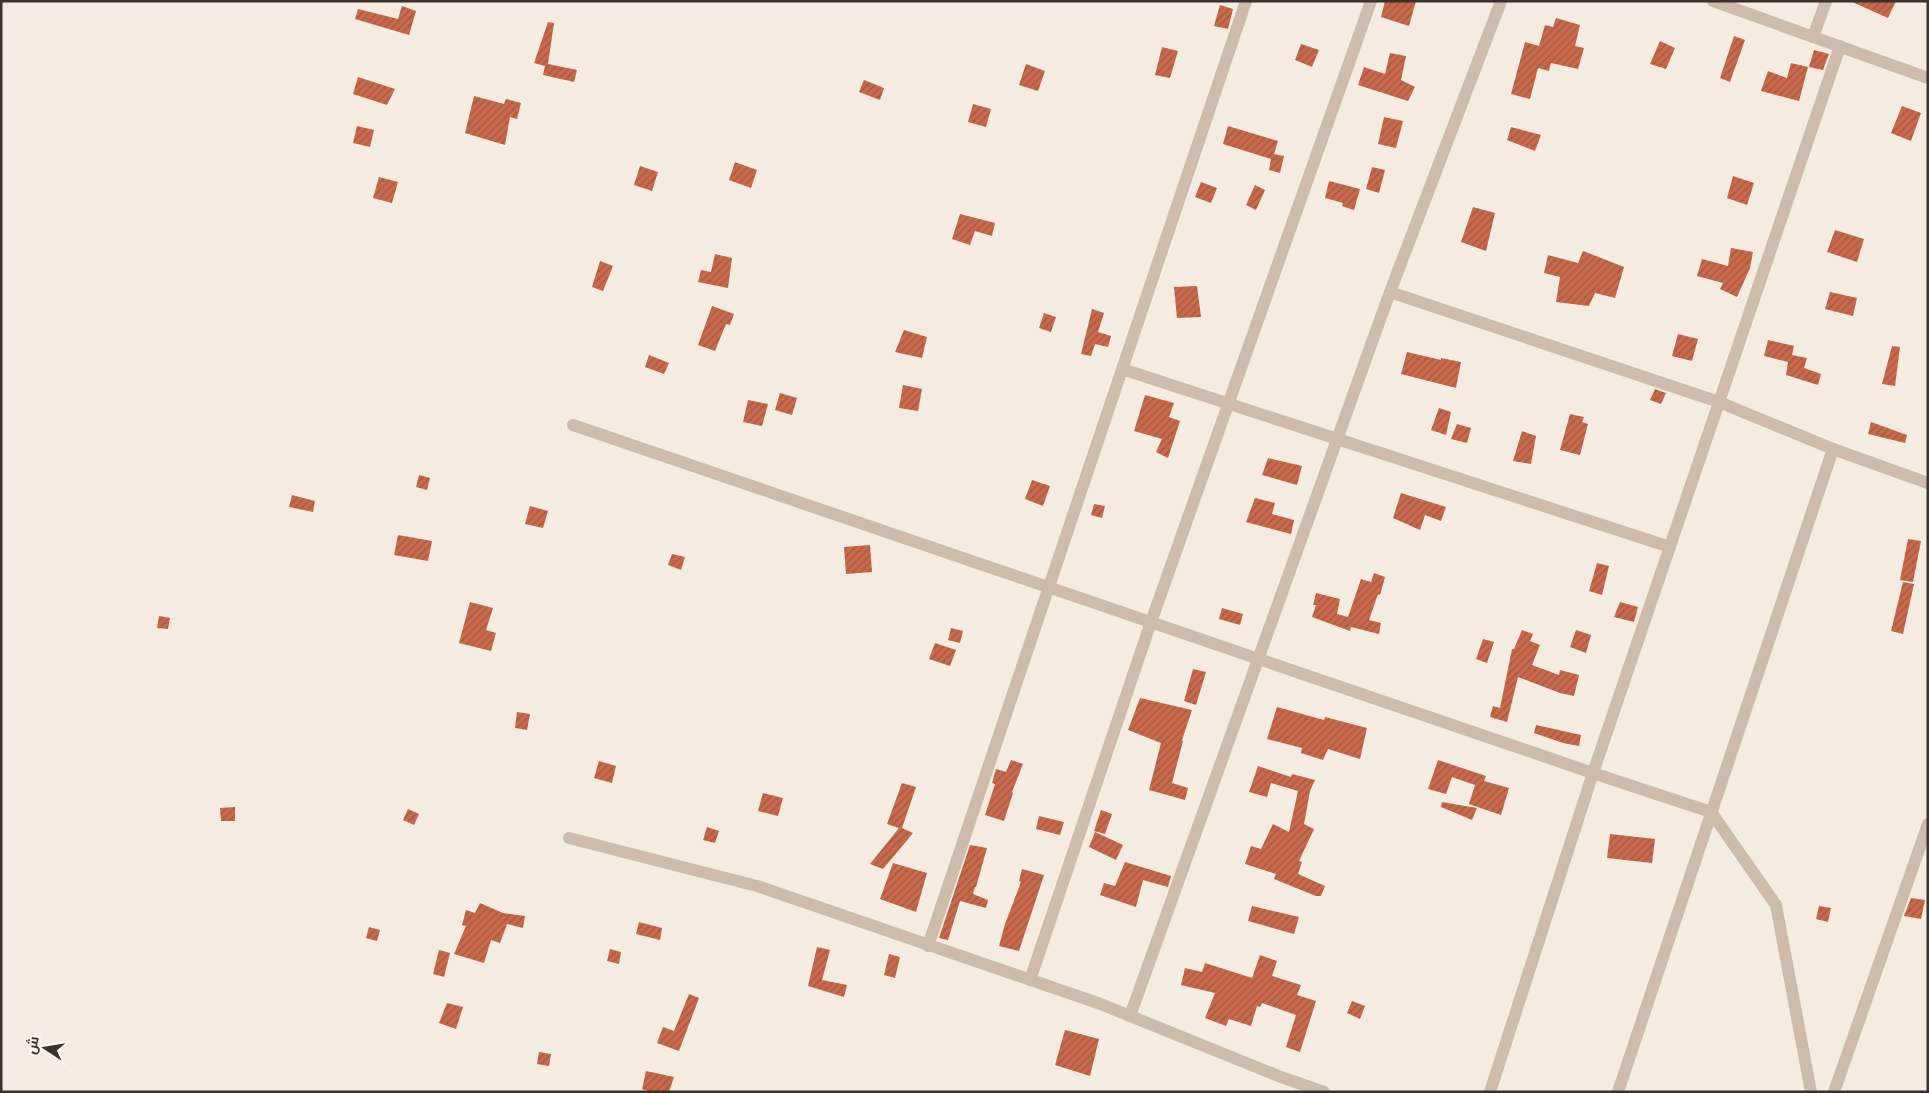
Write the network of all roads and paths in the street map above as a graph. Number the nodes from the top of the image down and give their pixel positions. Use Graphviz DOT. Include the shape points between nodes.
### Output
graph roads {
  1 [pos="1246,1"];
  2 [pos="1371,1"];
  3 [pos="1501,1"];
  4 [pos="1713,1"];
  5 [pos="1826,1"];
  6 [pos="1813,37"];
  7 [pos="1840,46"];
  8 [pos="1928,78"];
  9 [pos="1390,292"];
  10 [pos="1122,369"];
  11 [pos="1719,402"];
  12 [pos="1227,404"];
  13 [pos="573,425"];
  14 [pos="1337,439"];
  15 [pos="1832,449"];
  16 [pos="1928,483"];
  17 [pos="1670,547"];
  18 [pos="1049,587"];
  19 [pos="1151,622"];
  20 [pos="1258,659"];
  21 [pos="1593,773"];
  22 [pos="1711,812"];
  23 [pos="1928,824"];
  24 [pos="568,838"];
  25 [pos="928,946"];
  26 [pos="1030,980"];
  27 [pos="1130,1016"];
  28 [pos="1324,1092"];
  29 [pos="1490,1092"];
  30 [pos="1618,1092"];
  31 [pos="1811,1092"];
  32 [pos="1834,1092"];
  1 -- 10 [label="street"];
  2 -- 12 [label="street"];
  3 -- 9 [label="street"];
  4 -- 6 [label="street"];
  5 -- 6 [label="street"];
  6 -- 7 [label="street"];
  7 -- 8 [label="street"];
  7 -- 11 [label="street"];
  9 -- 11 [label="street"];
  9 -- 14 [label="street"];
  10 -- 12 [label="street"];
  10 -- 18 [label="street"];
  11 -- 15 [label="street"];
  11 -- 17 [label="street"];
  12 -- 14 [label="street"];
  12 -- 19 [label="street"];
  13 -- 18 [label="street"];
  14 -- 17 [label="street"];
  14 -- 20 [label="street"];
  15 -- 16 [label="street"];
  15 -- 22 [label="street"];
  17 -- 21 [label="street"];
  18 -- 19 [label="street"];
  18 -- 25 [label="street"];
  19 -- 20 [label="street"];
  19 -- 26 [label="street"];
  20 -- 21 [label="street"];
  20 -- 27 [label="street"];
  21 -- 22 [label="street"];
  21 -- 29 [label="street"];
  22 -- 30 [label="street"];
  22 -- 31 [label="street" via="1776,905"];
  23 -- 32 [label="street"];
  24 -- 25 [label="street" via="757,886"];
  25 -- 26 [label="street"];
  26 -- 27 [label="street"];
  27 -- 28 [label="street"];
}
